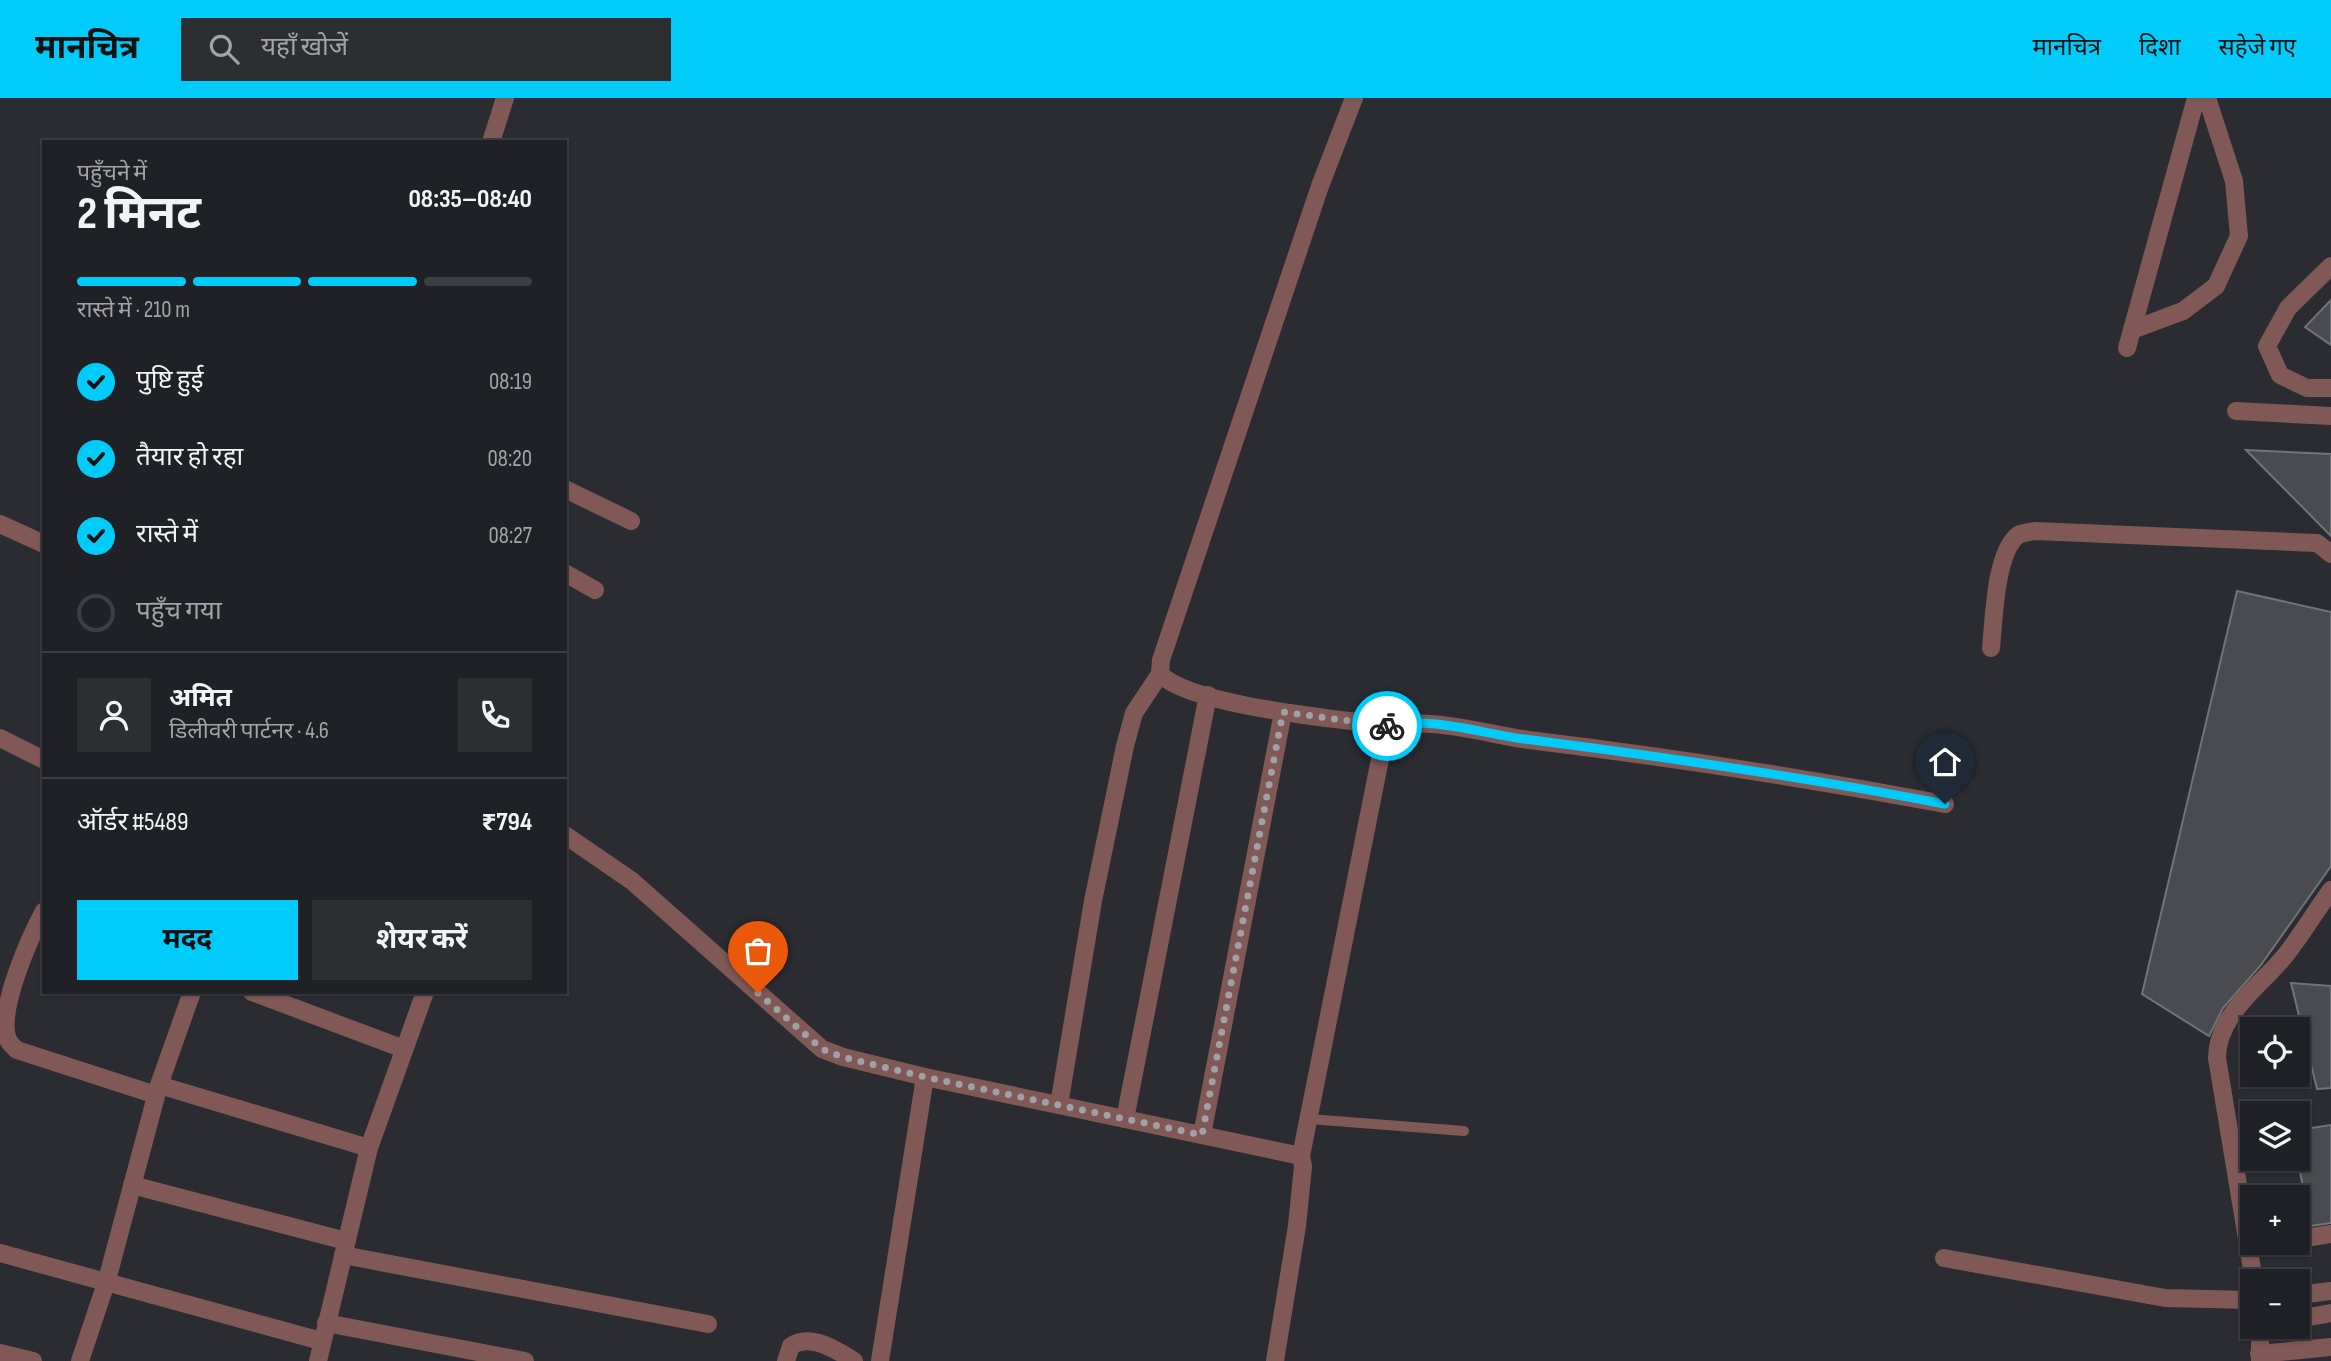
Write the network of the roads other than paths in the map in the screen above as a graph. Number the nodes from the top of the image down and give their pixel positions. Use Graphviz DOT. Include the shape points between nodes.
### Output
graph roads {
  1 [pos="505,98"];
  2 [pos="1354,98"];
  3 [pos="2196,98"];
  4 [pos="2207,98"];
  5 [pos="492,140"];
  6 [pos="2331,266"];
  7 [pos="2132,330"];
  8 [pos="2127,348"];
  9 [pos="2331,388"];
  10 [pos="2236,411"];
  11 [pos="2331,416"];
  12 [pos="567,490"];
  13 [pos="631,521"];
  14 [pos="0,524"];
  15 [pos="42,543"];
  16 [pos="2331,554"];
  17 [pos="567,574"];
  18 [pos="594,590"];
  19 [pos="1990,648"];
  20 [pos="1160,674"];
  21 [pos="1208,695"];
  22 [pos="1283,712"];
  23 [pos="1382,727"];
  24 [pos="0,738"];
  25 [pos="42,759"];
  26 [pos="1945,804"];
  27 [pos="567,836"];
  28 [pos="2331,891"];
  29 [pos="42,915"];
  30 [pos="191,994"];
  31 [pos="257,994"];
  32 [pos="424,994"];
  33 [pos="404,1049"];
  34 [pos="925,1077"];
  35 [pos="158,1090"];
  36 [pos="1059,1105"];
  37 [pos="1125,1119"];
  38 [pos="1309,1119"];
  39 [pos="1464,1131"];
  40 [pos="1202,1135"];
  41 [pos="369,1148"];
  42 [pos="1301,1156"];
  43 [pos="132,1185"];
  44 [pos="2331,1234"];
  45 [pos="2310,1238"];
  46 [pos="345,1248"];
  47 [pos="0,1253"];
  48 [pos="1944,1258"];
  49 [pos="2252,1269"];
  50 [pos="107,1280"];
  51 [pos="2331,1291"];
  52 [pos="2310,1294"];
  53 [pos="2240,1300"];
  54 [pos="2331,1313"];
  55 [pos="2310,1317"];
  56 [pos="326,1323"];
  57 [pos="708,1324"];
  58 [pos="2260,1339"];
  59 [pos="321,1341"];
  60 [pos="2331,1347"];
  61 [pos="0,1353"];
  62 [pos="2259,1357"];
  63 [pos="33,1361"];
  64 [pos="80,1361"];
  65 [pos="318,1361"];
  66 [pos="525,1361"];
  67 [pos="786,1361"];
  68 [pos="854,1361"];
  69 [pos="880,1361"];
  70 [pos="1275,1361"];
  1 -- 5 [label="street"];
  2 -- 20 [label="street" via="1223,472"];
  3 -- 7 [label="street"];
  4 -- 7 [label="street" via="2234,181 2239,236 2216,286 2183,311"];
  6 -- 9 [label="street" via="2288,308 2267,346 2280,375 2307,388"];
  7 -- 8 [label="street"];
  10 -- 11 [label="street"];
  12 -- 13 [label="street"];
  14 -- 15 [label="street"];
  16 -- 19 [label="street" via="2317,543 2020,534 2001,564"];
  17 -- 18 [label="street"];
  20 -- 21 [label="street" via="1176,685"];
  20 -- 36 [label="street" via="1134,713 1125,746"];
  21 -- 22 [label="street"];
  21 -- 37 [label="street"];
  22 -- 23 [label="street"];
  22 -- 40 [label="street"];
  23 -- 26 [label="street" via="1420,722 1790,775"];
  23 -- 38 [label="street" via="1384,743"];
  24 -- 25 [label="street"];
  27 -- 34 [label="street" via="632,881 822,1049"];
  28 -- 49 [label="street" via="2284,957 2242,1002 2217,1041"];
  29 -- 35 [label="street" via="16,981 6,1021 9,1042 17,1050"];
  30 -- 35 [label="street"];
  31 -- 33 [label="street"];
  32 -- 33 [label="street"];
  33 -- 41 [label="street"];
  34 -- 36 [label="street"];
  34 -- 69 [label="street"];
  35 -- 41 [label="street"];
  35 -- 43 [label="street"];
  36 -- 37 [label="street"];
  37 -- 40 [label="street"];
  38 -- 39 [label="lane"];
  38 -- 42 [label="street"];
  40 -- 42 [label="street"];
  41 -- 46 [label="street"];
  42 -- 70 [label="street" via="1297,1226"];
  43 -- 46 [label="street"];
  43 -- 50 [label="street"];
  44 -- 45 [label="street"];
  46 -- 56 [label="street"];
  46 -- 57 [label="street"];
  47 -- 50 [label="street"];
  48 -- 53 [label="street" via="2165,1298"];
  50 -- 59 [label="street"];
  50 -- 64 [label="street"];
  51 -- 52 [label="street"];
  54 -- 55 [label="street"];
  56 -- 59 [label="street"];
  56 -- 66 [label="street"];
  58 -- 62 [label="street"];
  59 -- 65 [label="street"];
  60 -- 62 [label="street"];
  61 -- 63 [label="street"];
  67 -- 68 [label="street" via="791,1346 808,1341"];
}
